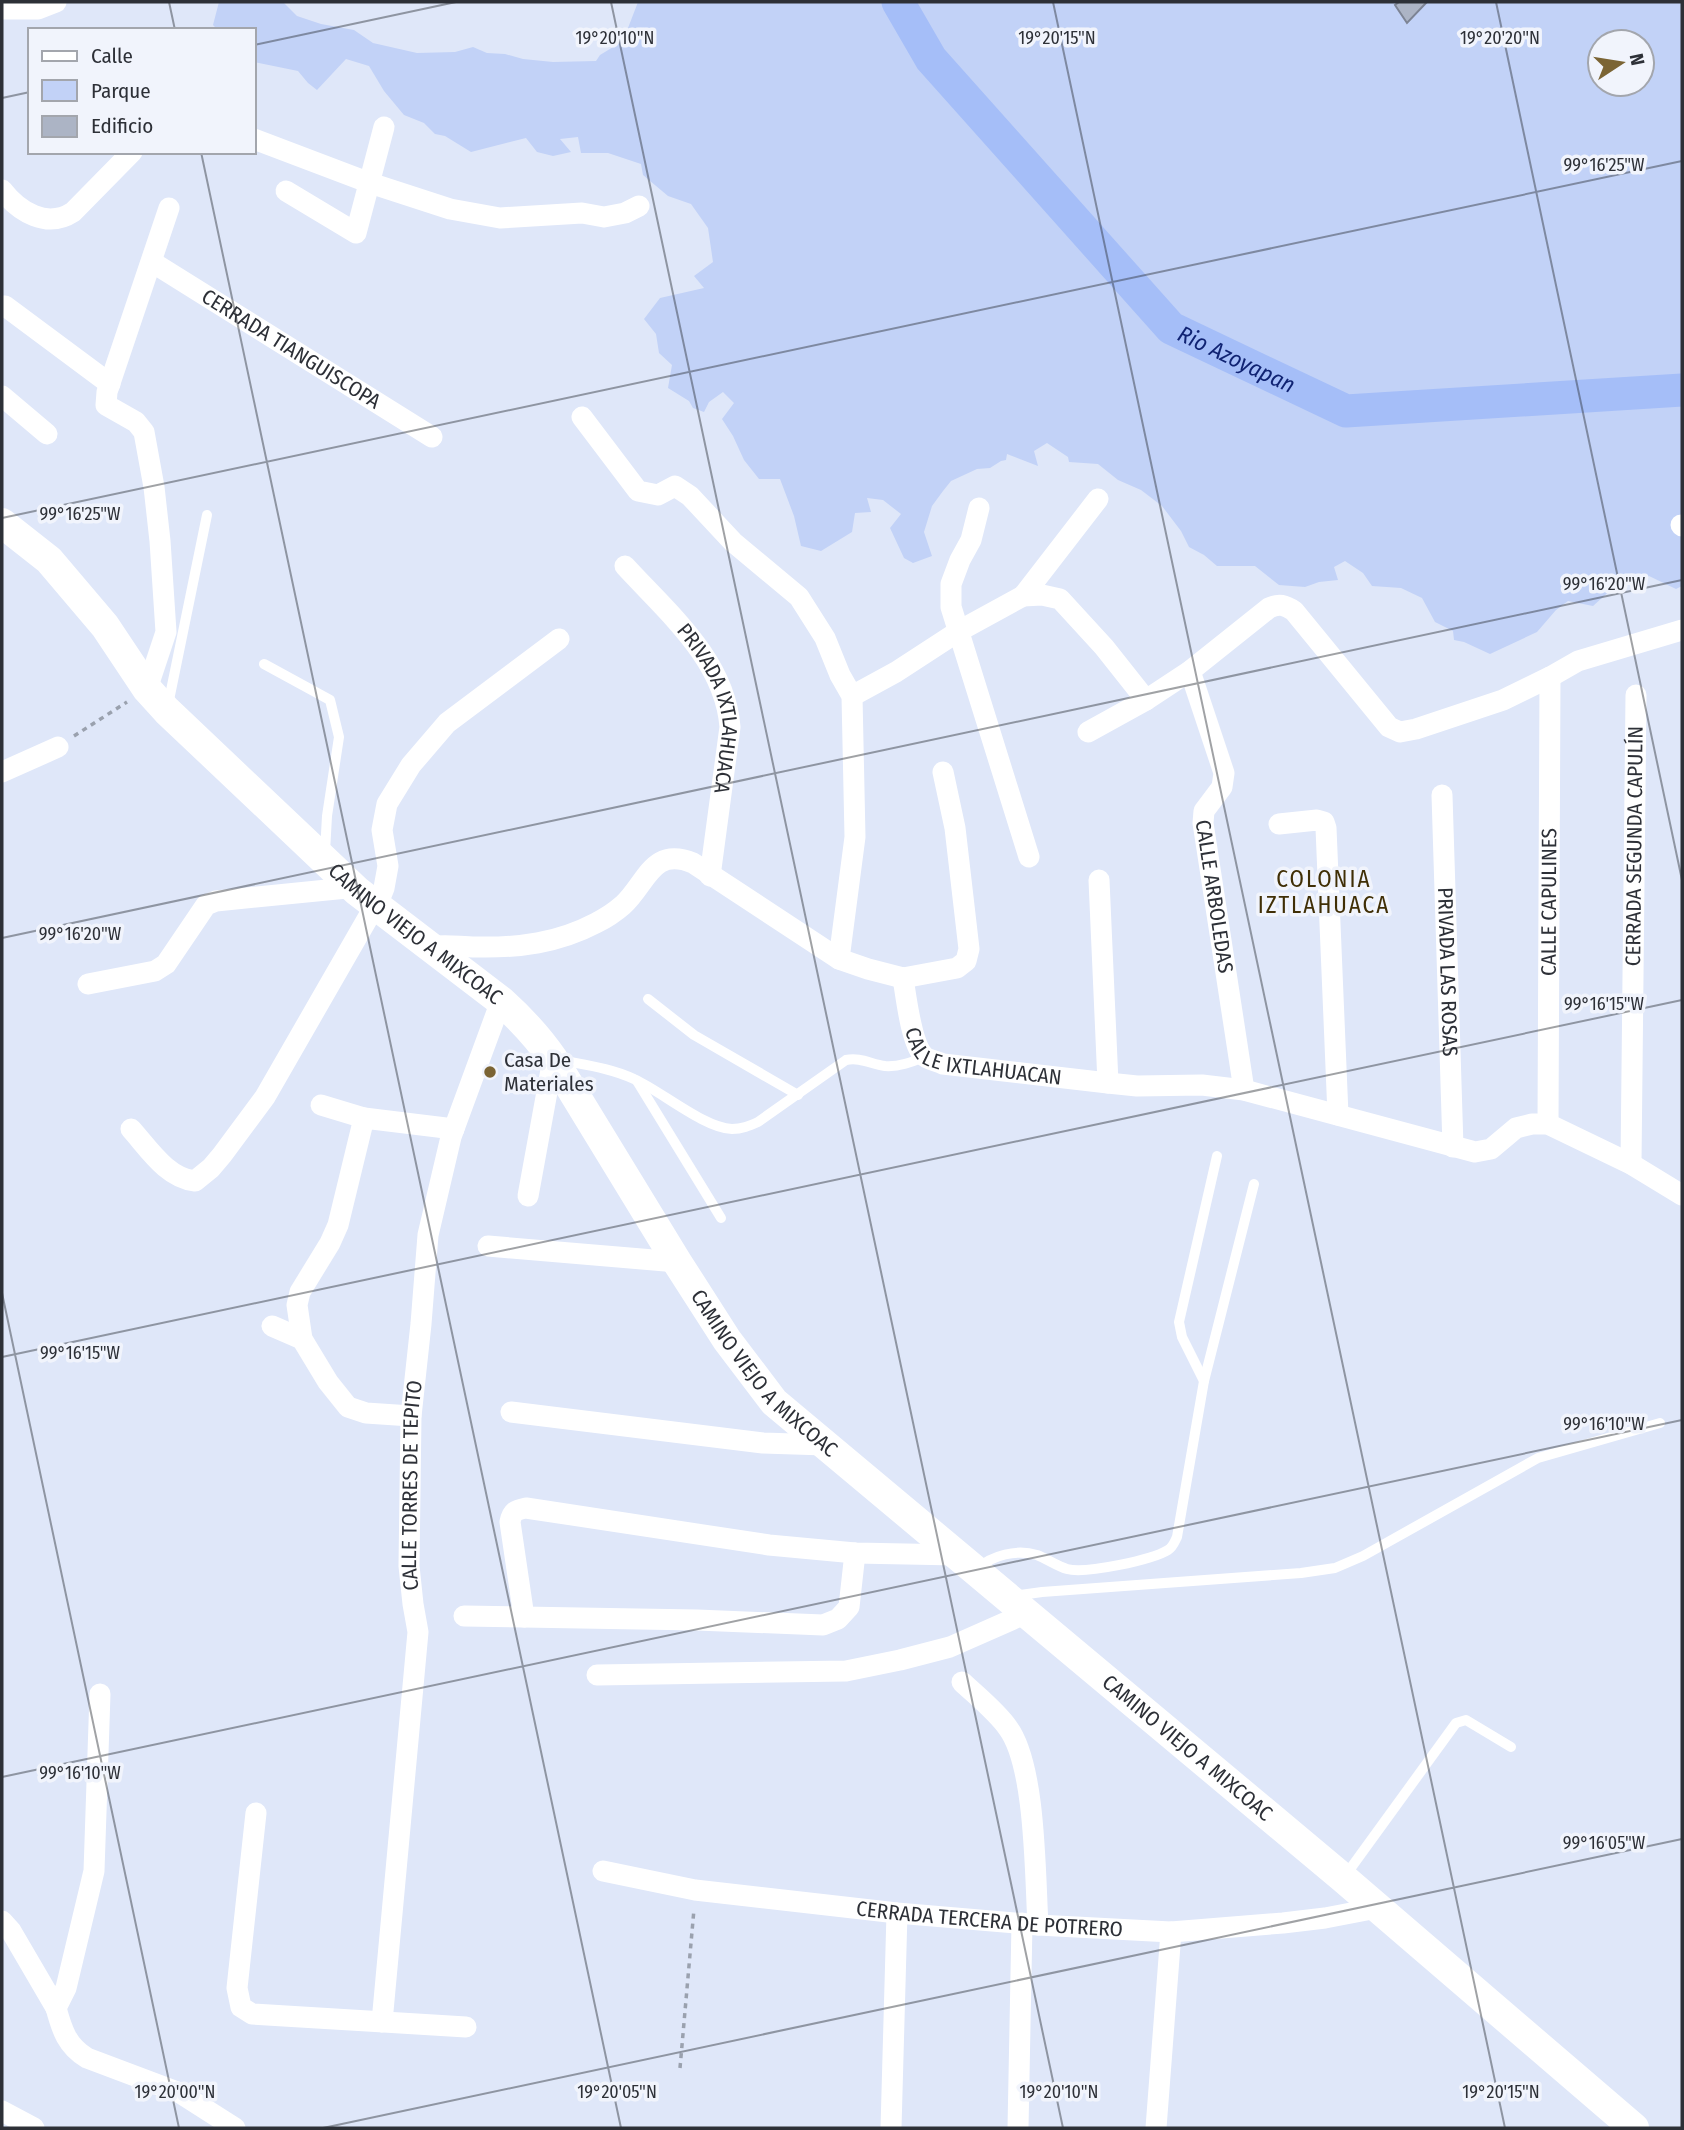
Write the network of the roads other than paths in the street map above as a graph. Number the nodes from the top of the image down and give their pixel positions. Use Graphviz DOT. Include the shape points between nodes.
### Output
graph roads {
  1 [pos="44,4"];
  2 [pos="2,9"];
  3 [pos="384,127"];
  4 [pos="256,140"];
  5 [pos="130,154"];
  6 [pos="370,183"];
  7 [pos="2,190"];
  8 [pos="286,191"];
  9 [pos="639,206"];
  10 [pos="169,208"];
  11 [pos="152,262"];
  12 [pos="5,306"];
  13 [pos="110,384"];
  14 [pos="2,396"];
  15 [pos="582,417"];
  16 [pos="47,434"];
  17 [pos="432,437"];
  18 [pos="1098,499"];
  19 [pos="979,508"];
  20 [pos="207,515"];
  21 [pos="2,523"];
  22 [pos="625,566"];
  23 [pos="1023,596"];
  24 [pos="1682,630"];
  25 [pos="959,631"];
  26 [pos="559,639"];
  27 [pos="264,664"];
  28 [pos="1190,671"];
  29 [pos="1550,677"];
  30 [pos="1636,695"];
  31 [pos="852,696"];
  32 [pos="157,700"];
  33 [pos="1146,700"];
  34 [pos="1088,732"];
  35 [pos="58,747"];
  36 [pos="2,772"];
  37 [pos="943,772"];
  38 [pos="1442,795"];
  39 [pos="1279,824"];
  40 [pos="1029,857"];
  41 [pos="325,862"];
  42 [pos="710,876"];
  43 [pos="1099,880"];
  44 [pos="367,899"];
  45 [pos="428,947"];
  46 [pos="839,959"];
  47 [pos="903,978"];
  48 [pos="88,984"];
  49 [pos="648,999"];
  50 [pos="501,1001"];
  51 [pos="924,1057"];
  52 [pos="553,1059"];
  53 [pos="635,1079"];
  54 [pos="1108,1083"];
  55 [pos="1244,1090"];
  56 [pos="798,1095"];
  57 [pos="321,1105"];
  58 [pos="1338,1115"];
  59 [pos="364,1118"];
  60 [pos="1548,1124"];
  61 [pos="131,1129"];
  62 [pos="454,1129"];
  63 [pos="1452,1147"];
  64 [pos="1217,1156"];
  65 [pos="1631,1164"];
  66 [pos="1254,1184"];
  67 [pos="1682,1195"];
  68 [pos="528,1196"];
  69 [pos="721,1218"];
  70 [pos="488,1246"];
  71 [pos="677,1262"];
  72 [pos="272,1326"];
  73 [pos="302,1339"];
  74 [pos="1204,1381"];
  75 [pos="511,1412"];
  76 [pos="411,1416"];
  77 [pos="1660,1423"];
  78 [pos="825,1445"];
  79 [pos="855,1553"];
  80 [pos="966,1563"];
  81 [pos="1017,1605"];
  82 [pos="464,1616"];
  83 [pos="524,1617"];
  84 [pos="597,1675"];
  85 [pos="962,1682"];
  86 [pos="100,1694"];
  87 [pos="1511,1747"];
  88 [pos="256,1814"];
  89 [pos="603,1871"];
  90 [pos="1343,1878"];
  91 [pos="1377,1908"];
  92 [pos="897,1913"];
  93 [pos="2,1920"];
  94 [pos="1030,1924"];
  95 [pos="1171,1932"];
  96 [pos="56,2008"];
  97 [pos="382,2022"];
  98 [pos="466,2027"];
  99 [pos="2,2111"];
  100 [pos="34,2128"];
  101 [pos="235,2128"];
  102 [pos="891,2128"];
  103 [pos="1018,2128"];
  104 [pos="1156,2128"];
  105 [pos="1634,2128"];
  1 -- 2 [label="street"];
  3 -- 6 [label="street"];
  4 -- 6 [label="street"];
  5 -- 7 [label="street" via="64,218 41,218"];
  6 -- 8 [label="street" via="356,233"];
  6 -- 9 [label="street" via="450,209 500,218 582,213 604,217"];
  10 -- 11 [label="street"];
  11 -- 13 [label="street"];
  11 -- 17 [label="street, CERRADA TIANGUISCOPA"];
  12 -- 13 [label="street"];
  13 -- 32 [label="street" via="106,405 136,422 144,432 160,541 166,632"];
  14 -- 16 [label="street"];
  15 -- 31 [label="street" via="638,491 658,495 676,486 799,597 825,638"];
  18 -- 23 [label="street"];
  19 -- 25 [label="street" via="971,540 951,584 951,607"];
  20 -- 32 [label="lane"];
  21 -- 32 [label="main road, CAMINO VIEJO A MIXCOAC" via="50,560 105,626"];
  22 -- 42 [label="street, PRIVADA IXTLAHUACA" via="710,663 728,707 730,727"];
  23 -- 25 [label="street"];
  23 -- 33 [label="street" via="1059,599"];
  24 -- 29 [label="street" via="1578,661"];
  25 -- 31 [label="street"];
  25 -- 40 [label="street"];
  26 -- 44 [label="street" via="447,723 411,765 387,804 382,830 388,866 384,888"];
  27 -- 41 [label="lane" via="330,700 336,718 339,737"];
  28 -- 29 [label="street" via="1269,608 1283,605 1294,611 1389,727 1400,732 1503,700"];
  28 -- 33 [label="street"];
  28 -- 55 [label="street, CALLE ARBOLEDAS" via="1224,773 1222,787 1204,811 1203,823"];
  29 -- 60 [label="street, CALLE CAPULINES"];
  30 -- 65 [label="street, CERRADA SEGUNDA CAPULÍN"];
  31 -- 46 [label="street" via="855,838"];
  32 -- 41 [label="main road, CAMINO VIEJO A MIXCOAC"];
  33 -- 34 [label="street"];
  35 -- 36 [label="street"];
  37 -- 47 [label="street" via="955,828 969,949 966,961 957,968"];
  38 -- 63 [label="street, PRIVADA LAS ROSAS"];
  39 -- 58 [label="street" via="1317,820 1326,828"];
  41 -- 44 [label="main road, CAMINO VIEJO A MIXCOAC"];
  42 -- 45 [label="street, CALLE IXTLAHUACAN" via="693,863 668,859 657,863 625,904 611,914 553,940 529,946"];
  42 -- 46 [label="street, CALLE IXTLAHUACAN"];
  43 -- 54 [label="street"];
  44 -- 45 [label="main road, CAMINO VIEJO A MIXCOAC"];
  44 -- 48 [label="street" via="347,888 216,901 206,905 166,964 155,971"];
  44 -- 61 [label="street" via="369,916 265,1097 211,1168 195,1181 184,1180"];
  45 -- 50 [label="main road, CAMINO VIEJO A MIXCOAC"];
  46 -- 47 [label="street, CALLE IXTLAHUACAN"];
  47 -- 51 [label="street, CALLE IXTLAHUACAN" via="909,1015"];
  49 -- 56 [label="lane" via="694,1035"];
  50 -- 52 [label="main road, CAMINO VIEJO A MIXCOAC"];
  50 -- 62 [label="street, CALLE TORRES DE TEPITO"];
  51 -- 54 [label="street, CALLE IXTLAHUACAN" via="943,1064"];
  51 -- 56 [label="lane" via="885,1066 846,1060"];
  52 -- 53 [label="lane" via="611,1069"];
  52 -- 68 [label="street"];
  52 -- 71 [label="main road, CAMINO VIEJO A MIXCOAC"];
  53 -- 56 [label="lane" via="722,1128 746,1128"];
  53 -- 69 [label="lane"];
  54 -- 55 [label="street, CALLE IXTLAHUACAN"];
  55 -- 58 [label="street, CALLE IXTLAHUACAN"];
  57 -- 59 [label="street"];
  58 -- 63 [label="street, CALLE IXTLAHUACAN"];
  59 -- 62 [label="street"];
  59 -- 73 [label="street" via="338,1224 300,1292 297,1305"];
  60 -- 63 [label="street, CALLE IXTLAHUACAN" via="1516,1128 1483,1152"];
  60 -- 65 [label="street"];
  62 -- 76 [label="street, CALLE TORRES DE TEPITO" via="428,1235"];
  64 -- 74 [label="lane" via="1179,1322"];
  65 -- 67 [label="street"];
  66 -- 74 [label="lane"];
  70 -- 71 [label="street"];
  71 -- 78 [label="main road, CAMINO VIEJO A MIXCOAC" via="726,1340 774,1402"];
  72 -- 73 [label="street"];
  73 -- 76 [label="street" via="348,1407"];
  74 -- 80 [label="lane" via="1177,1537 1171,1548 1157,1556 1088,1570 1067,1569 1021,1552"];
  75 -- 78 [label="street" via="763,1443"];
  76 -- 97 [label="street, CALLE TORRES DE TEPITO" via="410,1566 418,1632"];
  77 -- 81 [label="lane" via="1538,1458 1363,1556 1335,1567 1042,1592"];
  78 -- 80 [label="main road, CAMINO VIEJO A MIXCOAC"];
  79 -- 80 [label="street"];
  79 -- 83 [label="street" via="849,1607 838,1619 823,1625"];
  79 -- 83 [label="street" via="769,1545 526,1508 512,1514 510,1532"];
  80 -- 81 [label="main road, CAMINO VIEJO A MIXCOAC"];
  81 -- 84 [label="street" via="950,1647 846,1671"];
  81 -- 90 [label="main road, CAMINO VIEJO A MIXCOAC"];
  82 -- 83 [label="street"];
  85 -- 94 [label="street" via="1009,1728 1021,1752 1030,1801"];
  86 -- 96 [label="street" via="94,1871 66,1988"];
  87 -- 90 [label="lane" via="1466,1720 1456,1723"];
  88 -- 97 [label="street" via="237,1988 241,2007 252,2014"];
  89 -- 92 [label="street, CERRADA TERCERA DE POTRERO" via="695,1890"];
  90 -- 91 [label="main road, CAMINO VIEJO A MIXCOAC"];
  91 -- 95 [label="street, CERRADA TERCERA DE POTRERO" via="1304,1921"];
  91 -- 105 [label="main road, CAMINO VIEJO A MIXCOAC"];
  92 -- 94 [label="street, CERRADA TERCERA DE POTRERO"];
  92 -- 102 [label="street"];
  93 -- 96 [label="street"];
  94 -- 95 [label="street, CERRADA TERCERA DE POTRERO"];
  94 -- 103 [label="street"];
  95 -- 104 [label="street"];
  96 -- 101 [label="street" via="64,2036 75,2051 180,2094"];
  97 -- 98 [label="street"];
  99 -- 100 [label="street"];
}
